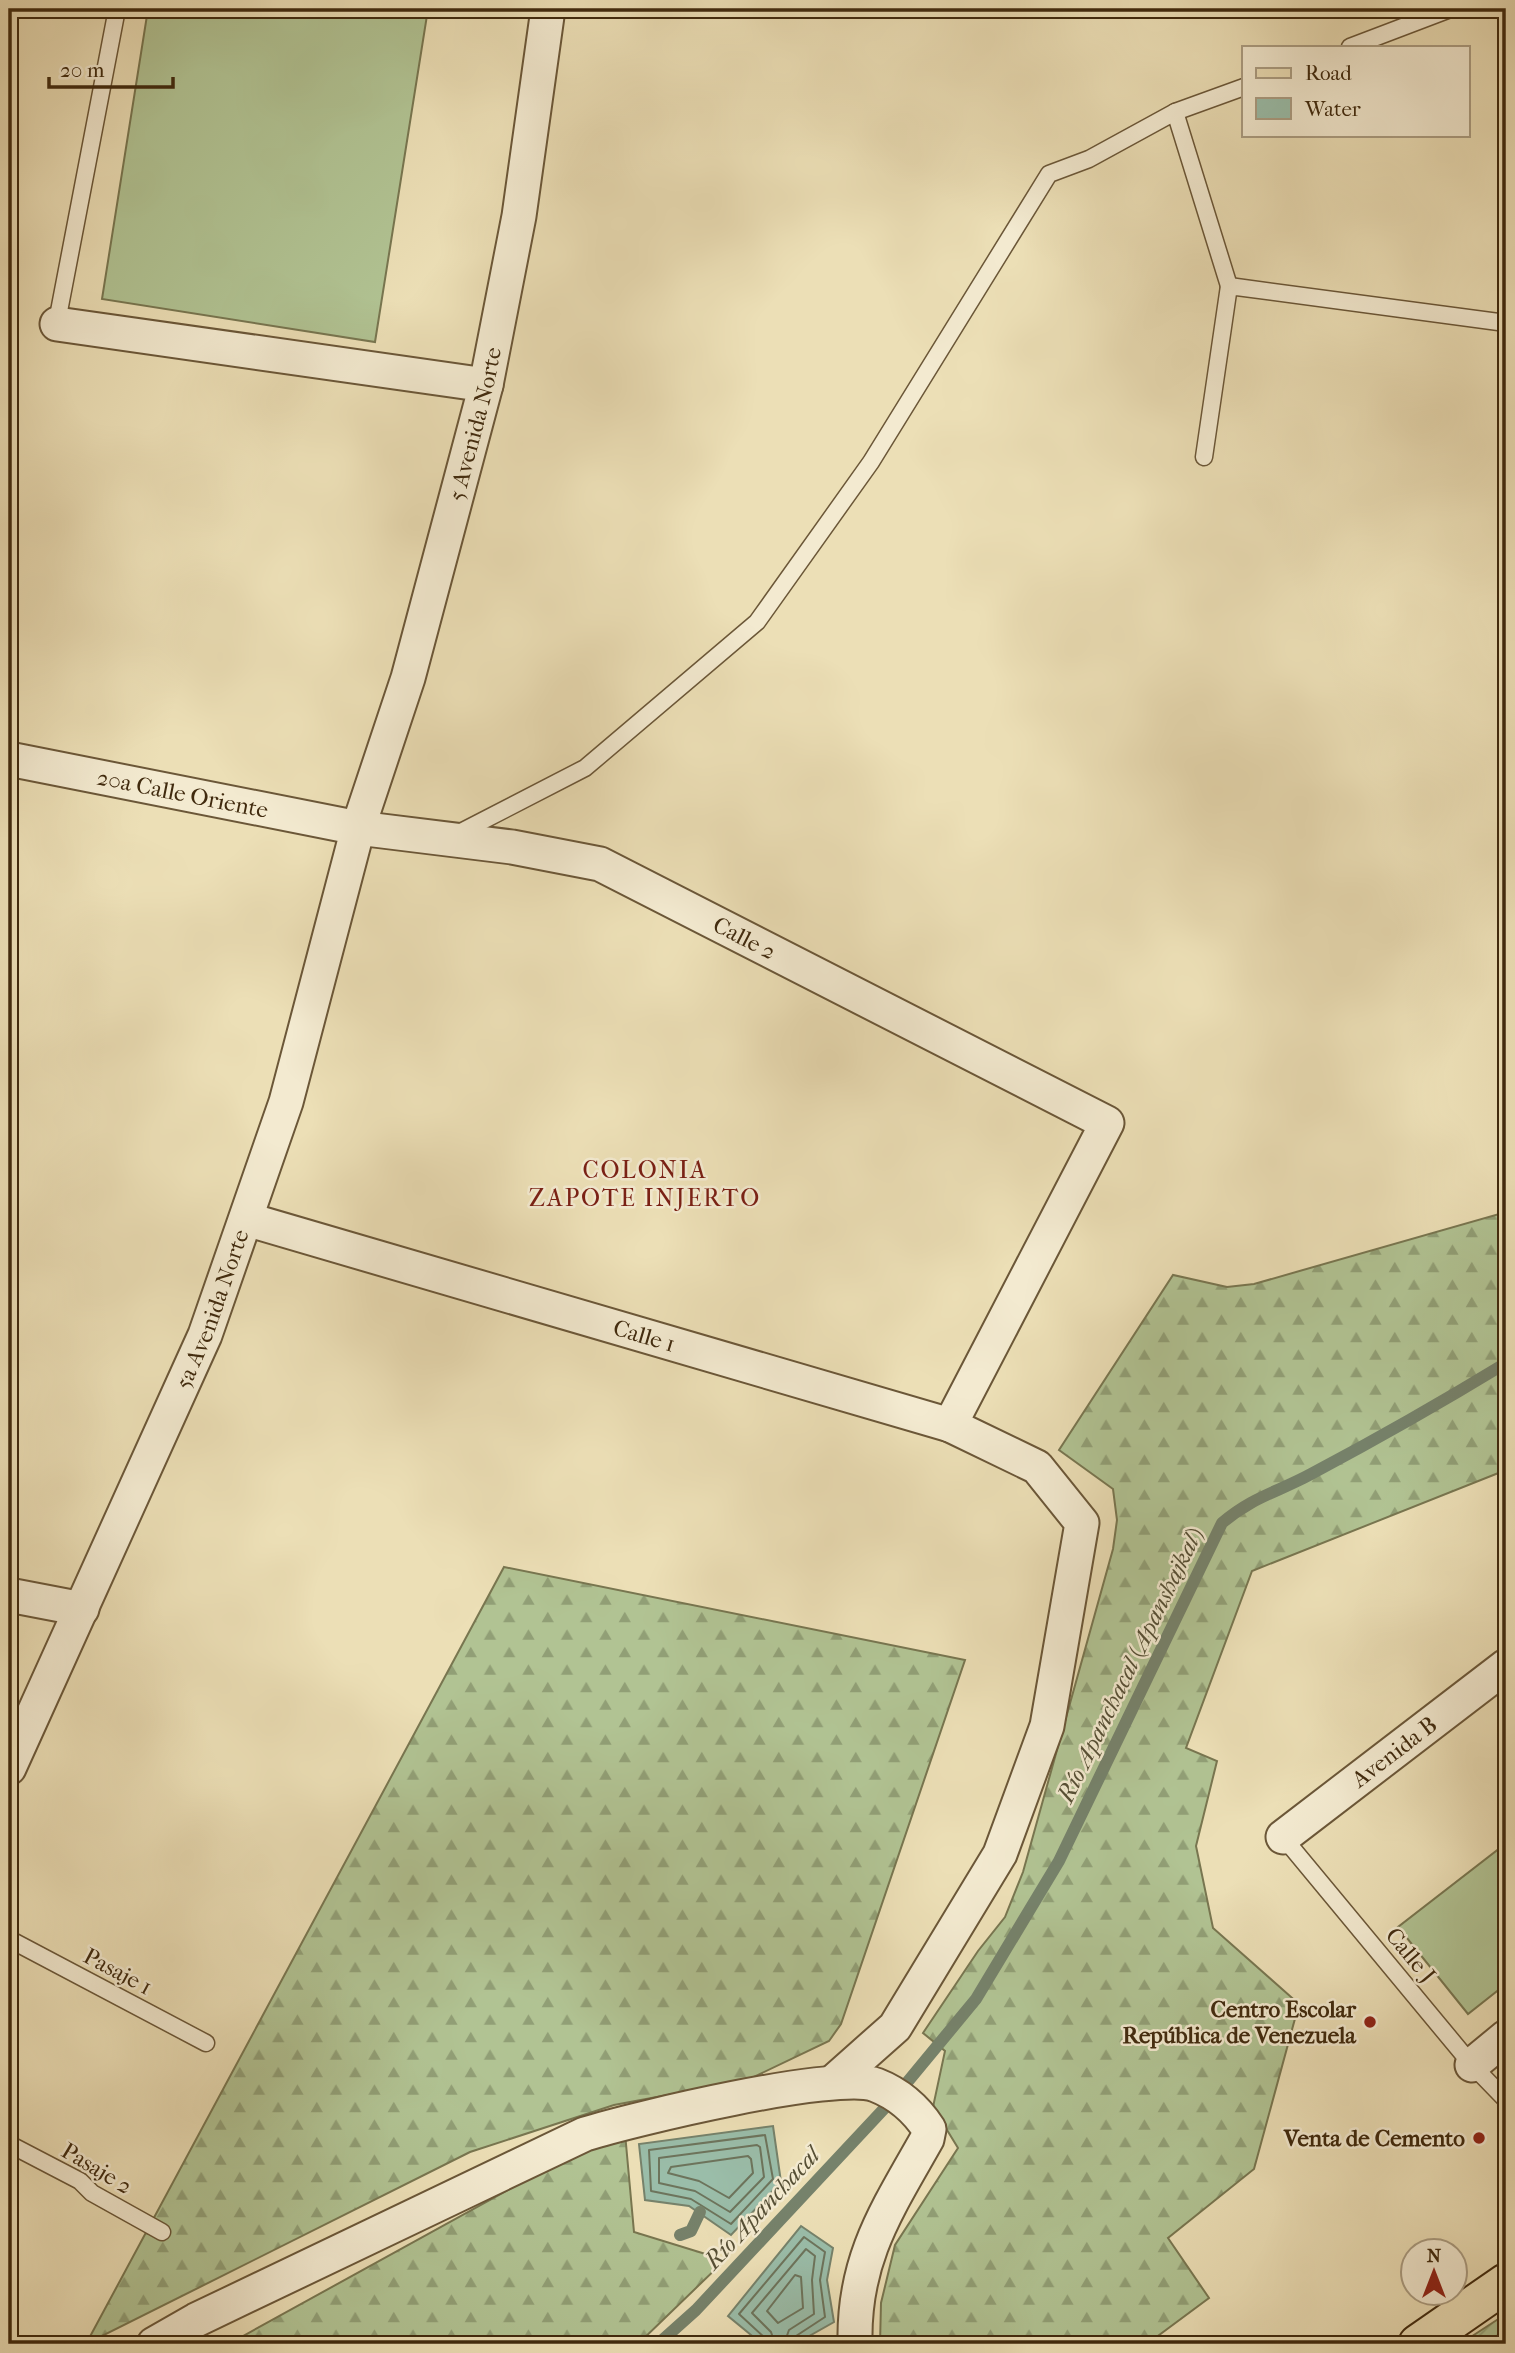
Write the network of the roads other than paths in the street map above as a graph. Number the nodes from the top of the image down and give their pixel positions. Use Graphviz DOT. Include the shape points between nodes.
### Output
graph roads {
  1 [pos="117,9"];
  2 [pos="1450,9"];
  3 [pos="549,10"];
  4 [pos="1353,46"];
  5 [pos="1242,88"];
  6 [pos="1175,112"];
  7 [pos="1229,286"];
  8 [pos="1506,323"];
  9 [pos="56,330"];
  10 [pos="486,385"];
  11 [pos="1204,457"];
  12 [pos="9,759"];
  13 [pos="358,828"];
  14 [pos="446,840"];
  15 [pos="246,1219"];
  16 [pos="950,1425"];
  17 [pos="9,1595"];
  18 [pos="82,1609"];
  19 [pos="1506,1666"];
  20 [pos="9,1768"];
  21 [pos="1283,1837"];
  22 [pos="9,1939"];
  23 [pos="1506,2037"];
  24 [pos="206,2043"];
  25 [pos="1472,2065"];
  26 [pos="833,2082"];
  27 [pos="1506,2101"];
  28 [pos="9,2144"];
  29 [pos="162,2232"];
  30 [pos="1506,2283"];
  31 [pos="154,2344"];
  32 [pos="855,2344"];
  33 [pos="1418,2344"];
  1 -- 9 [label="lane"];
  2 -- 4 [label="lane"];
  3 -- 10 [label="street, 5 Avenida Norte" via="519,216"];
  5 -- 6 [label="lane"];
  6 -- 7 [label="lane"];
  6 -- 14 [label="lane" via="1089,159 1049,174 871,462 757,622 585,768"];
  7 -- 8 [label="lane"];
  7 -- 11 [label="lane"];
  9 -- 10 [label="street"];
  10 -- 13 [label="street, 5 Avenida Norte" via="408,678"];
  12 -- 13 [label="street, 20a Calle Oriente"];
  13 -- 14 [label="street, Calle 2"];
  13 -- 15 [label="street, 5a Avenida Norte" via="286,1102"];
  14 -- 16 [label="street, Calle 2" via="600,864 1107,1123"];
  15 -- 16 [label="street, Calle 1"];
  15 -- 18 [label="street, 5a Avenida Norte" via="205,1335"];
  16 -- 26 [label="street, Calle 1" via="1037,1467 1082,1523 1047,1726 1000,1854 895,2027"];
  17 -- 18 [label="street"];
  18 -- 20 [label="street, 5a Avenida Norte"];
  19 -- 21 [label="street, Avenida B"];
  21 -- 25 [label="lane, Calle J"];
  22 -- 24 [label="lane, Pasaje 1"];
  23 -- 25 [label="street"];
  25 -- 27 [label="lane, Calle J"];
  26 -- 31 [label="street" via="629,2120 585,2134"];
  26 -- 32 [label="street" via="875,2085 912,2105 929,2129 869,2247"];
  28 -- 29 [label="lane, Pasaje 2"];
  30 -- 33 [label="main road"];
}
